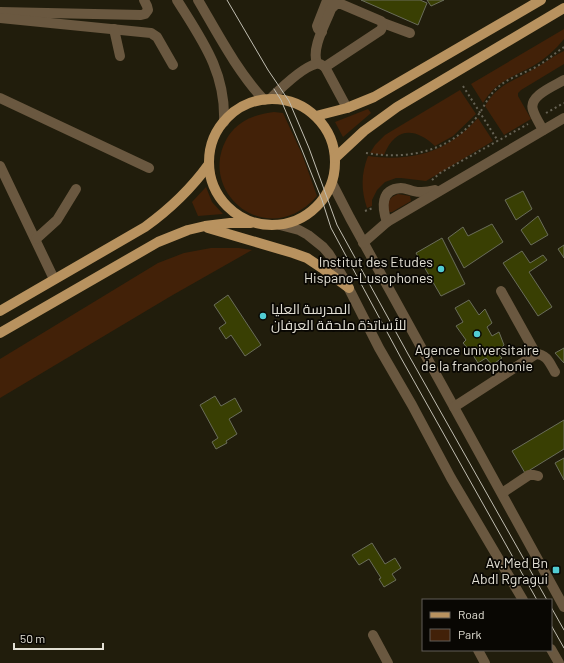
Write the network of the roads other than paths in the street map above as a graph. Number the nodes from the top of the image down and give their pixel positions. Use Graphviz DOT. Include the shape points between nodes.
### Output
graph roads {
  1 [pos="144,0"];
  2 [pos="177,0"];
  3 [pos="198,0"];
  4 [pos="541,0"];
  5 [pos="564,8"];
  6 [pos="0,12"];
  7 [pos="0,18"];
  8 [pos="383,23"];
  9 [pos="114,30"];
  10 [pos="410,33"];
  11 [pos="120,56"];
  12 [pos="173,65"];
  13 [pos="321,65"];
  14 [pos="564,80"];
  15 [pos="0,98"];
  16 [pos="267,99"];
  17 [pos="347,108"];
  18 [pos="316,116"];
  19 [pos="564,118"];
  20 [pos="224,122"];
  21 [pos="543,130"];
  22 [pos="335,158"];
  23 [pos="210,164"];
  24 [pos="0,166"];
  25 [pos="150,168"];
  26 [pos="332,183"];
  27 [pos="448,185"];
  28 [pos="76,190"];
  29 [pos="387,222"];
  30 [pos="256,223"];
  31 [pos="280,225"];
  32 [pos="205,226"];
  33 [pos="36,239"];
  34 [pos="363,243"];
  35 [pos="54,279"];
  36 [pos="348,288"];
  37 [pos="500,291"];
  38 [pos="0,311"];
  39 [pos="0,333"];
  40 [pos="536,354"];
  41 [pos="555,372"];
  42 [pos="454,407"];
  43 [pos="538,476"];
  44 [pos="502,492"];
  45 [pos="522,599"];
  46 [pos="564,607"];
  47 [pos="373,636"];
  48 [pos="479,651"];
  49 [pos="552,651"];
  50 [pos="388,663"];
  51 [pos="485,663"];
  52 [pos="559,663"];
  1 -- 6 [label="street" via="148,10 141,15"];
  2 -- 20 [label="street" via="213,61 222,86"];
  3 -- 16 [label="street" via="236,65 256,91"];
  4 -- 17 [label="main road" via="374,97"];
  5 -- 22 [label="main road" via="397,107 364,131"];
  7 -- 9 [label="street"];
  8 -- 10 [label="street"];
  8 -- 13 [label="street" via="381,30"];
  8 -- 13 [label="street" via="341,4 326,3 317,26 322,32 315,50 315,59"];
  9 -- 11 [label="street"];
  9 -- 12 [label="street" via="154,35"];
  13 -- 16 [label="street" via="302,72"];
  13 -- 17 [label="street"];
  14 -- 21 [label="street" via="534,100 532,110"];
  15 -- 25 [label="street"];
  16 -- 18 [label="main road" via="299,105"];
  16 -- 20 [label="main road" via="238,109"];
  17 -- 18 [label="main road"];
  18 -- 22 [label="main road" via="327,131"];
  19 -- 21 [label="street"];
  20 -- 23 [label="main road" via="213,142"];
  21 -- 27 [label="street"];
  22 -- 26 [label="main road"];
  23 -- 30 [label="main road" via="213,184 223,202 238,215"];
  23 -- 35 [label="main road" via="192,187 158,218"];
  24 -- 33 [label="street"];
  26 -- 31 [label="main road" via="312,211 299,219"];
  26 -- 34 [label="street"];
  27 -- 29 [label="street"];
  27 -- 29 [label="street" via="423,192 402,188 392,191 383,202"];
  28 -- 33 [label="street" via="57,220"];
  29 -- 34 [label="street"];
  30 -- 31 [label="main road"];
  30 -- 32 [label="main road"];
  31 -- 36 [label="street" via="299,230 323,247 339,269"];
  32 -- 36 [label="main road" via="301,256 319,265"];
  32 -- 39 [label="main road" via="158,242"];
  33 -- 35 [label="street"];
  34 -- 42 [label="street"];
  35 -- 38 [label="main road"];
  36 -- 45 [label="street" via="451,478"];
  37 -- 40 [label="street"];
  40 -- 41 [label="street" via="546,357"];
  40 -- 42 [label="street"];
  42 -- 44 [label="street"];
  43 -- 44 [label="street" via="529,475"];
  44 -- 46 [label="street"];
  47 -- 50 [label="street"];
  48 -- 51 [label="street"];
  49 -- 52 [label="street"];
}
